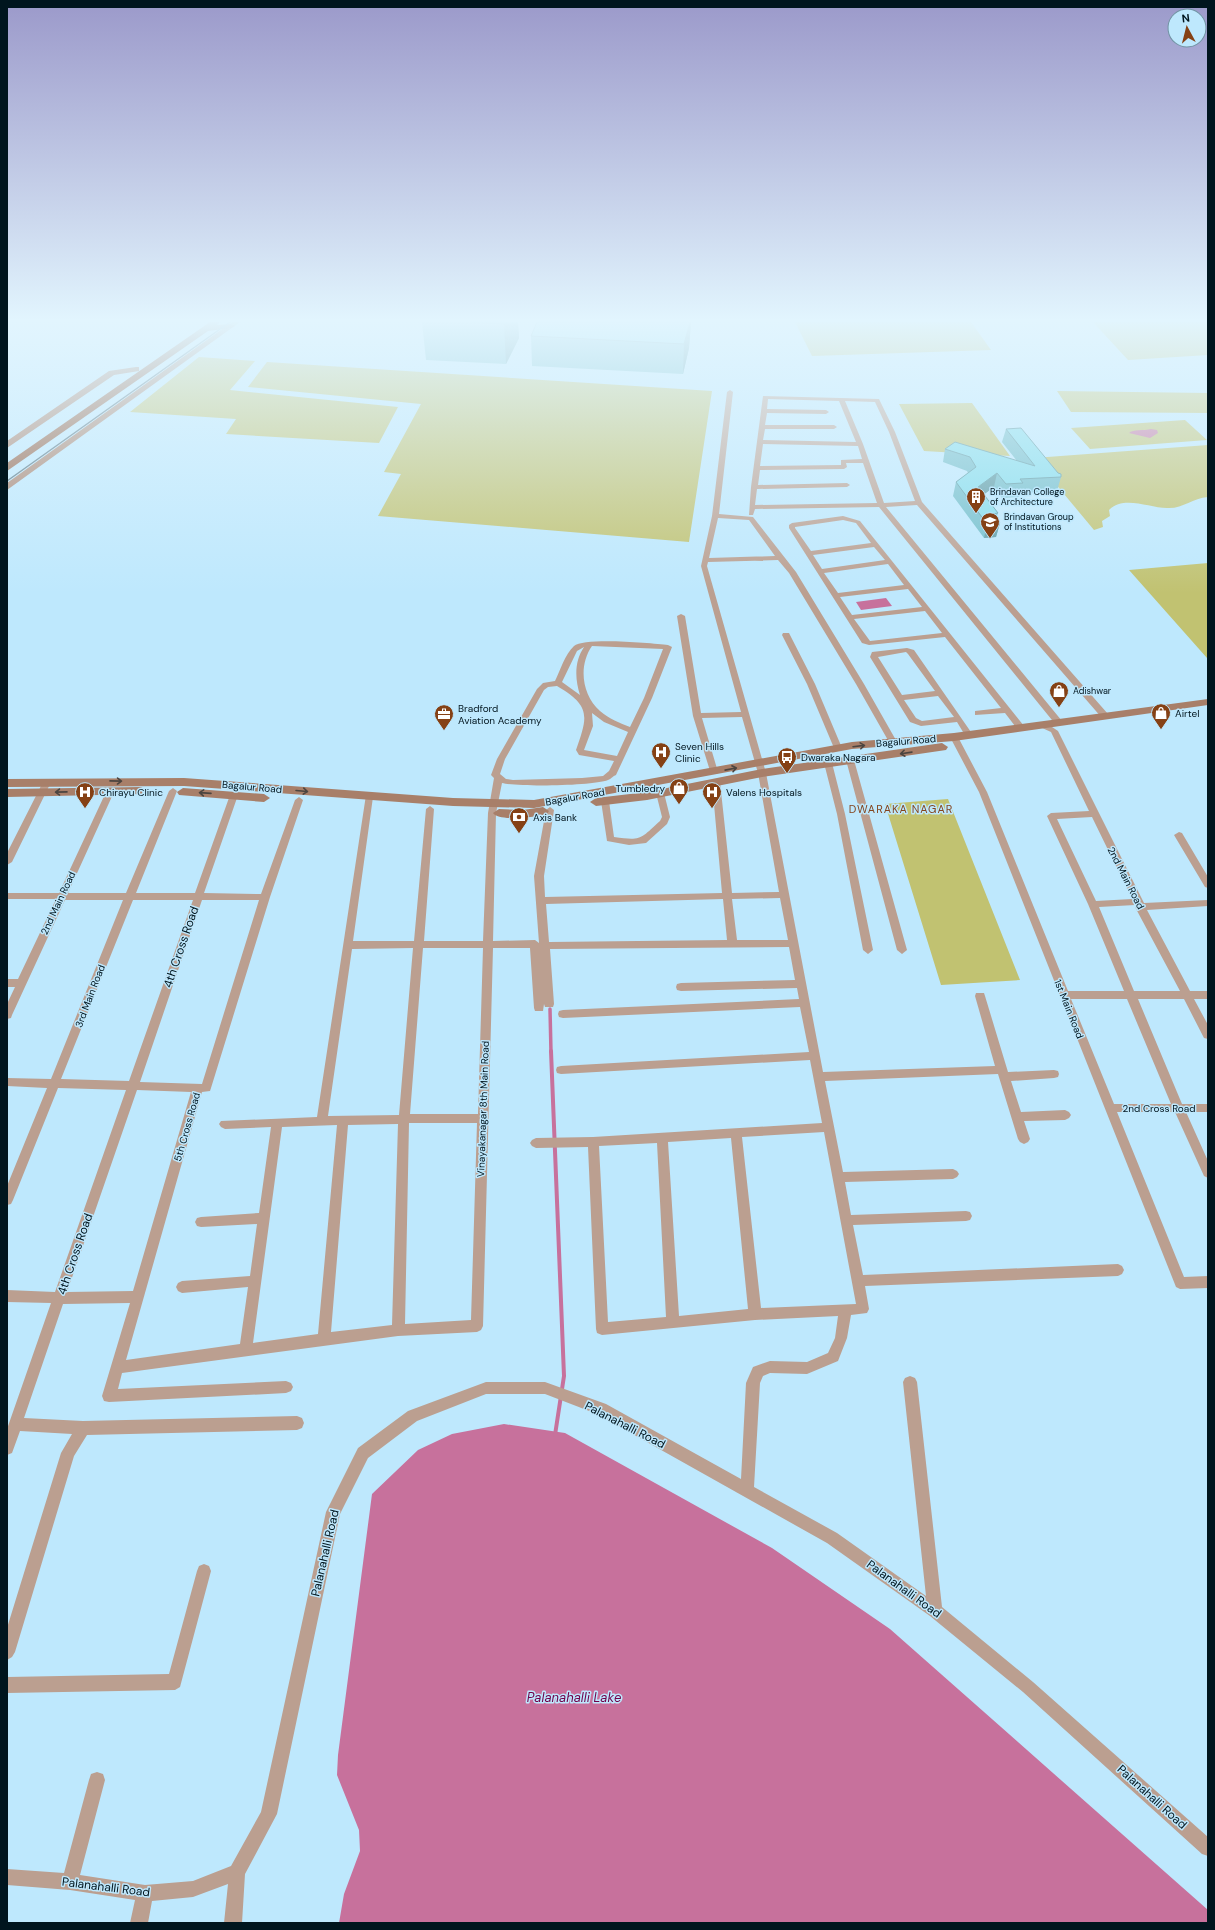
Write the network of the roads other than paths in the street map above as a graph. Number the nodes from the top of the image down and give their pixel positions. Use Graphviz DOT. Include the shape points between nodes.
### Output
graph roads {
  1 [pos="55,412"];
  2 [pos="74,412"];
  3 [pos="85,412"];
  4 [pos="111,412"];
  5 [pos="728,412"];
  6 [pos="764,412"];
  7 [pos="847,412"];
  8 [pos="883,412"];
  9 [pos="762,427"];
  10 [pos="834,427"];
  11 [pos="760,442"];
  12 [pos="860,444"];
  13 [pos="7,445"];
  14 [pos="7,458"];
  15 [pos="866,461"];
  16 [pos="7,468"];
  17 [pos="757,468"];
  18 [pos="847,485"];
  19 [pos="7,487"];
  20 [pos="754,487"];
  21 [pos="919,503"];
  22 [pos="881,505"];
  23 [pos="752,508"];
  24 [pos="715,516"];
  25 [pos="751,518"];
  26 [pos="878,548"];
  27 [pos="809,553"];
  28 [pos="780,558"];
  29 [pos="706,560"];
  30 [pos="888,560"];
  31 [pos="820,571"];
  32 [pos="909,587"];
  33 [pos="836,595"];
  34 [pos="926,609"];
  35 [pos="681,616"];
  36 [pos="849,617"];
  37 [pos="786,635"];
  38 [pos="947,635"];
  39 [pos="590,644"];
  40 [pos="558,683"];
  41 [pos="941,693"];
  42 [pos="900,698"];
  43 [pos="1208,702"];
  44 [pos="1006,710"];
  45 [pos="1208,710"];
  46 [pos="978,713"];
  47 [pos="746,714"];
  48 [pos="697,716"];
  49 [pos="1105,716"];
  50 [pos="959,719"];
  51 [pos="1056,727"];
  52 [pos="1021,728"];
  53 [pos="632,731"];
  54 [pos="969,735"];
  55 [pos="957,740"];
  56 [pos="893,742"];
  57 [pos="838,748"];
  58 [pos="618,759"];
  59 [pos="850,760"];
  60 [pos="828,763"];
  61 [pos="761,768"];
  62 [pos="715,777"];
  63 [pos="605,778"];
  64 [pos="498,779"];
  65 [pos="582,782"];
  66 [pos="7,783"];
  67 [pos="45,787"];
  68 [pos="173,791"];
  69 [pos="110,792"];
  70 [pos="7,793"];
  71 [pos="660,793"];
  72 [pos="234,795"];
  73 [pos="583,795"];
  74 [pos="608,796"];
  75 [pos="299,800"];
  76 [pos="368,802"];
  77 [pos="568,802"];
  78 [pos="430,809"];
  79 [pos="493,809"];
  80 [pos="550,810"];
  81 [pos="1095,814"];
  82 [pos="1179,835"];
  83 [pos="7,862"];
  84 [pos="1208,885"];
  85 [pos="784,895"];
  86 [pos="7,896"];
  87 [pos="60,896"];
  88 [pos="129,896"];
  89 [pos="198,896"];
  90 [pos="265,897"];
  91 [pos="726,897"];
  92 [pos="540,901"];
  93 [pos="1208,903"];
  94 [pos="1093,904"];
  95 [pos="1139,904"];
  96 [pos="792,943"];
  97 [pos="732,944"];
  98 [pos="348,945"];
  99 [pos="417,945"];
  100 [pos="488,945"];
  101 [pos="544,946"];
  102 [pos="868,950"];
  103 [pos="902,950"];
  104 [pos="7,983"];
  105 [pos="22,983"];
  106 [pos="800,984"];
  107 [pos="681,988"];
  108 [pos="1064,995"];
  109 [pos="1131,995"];
  110 [pos="1188,995"];
  111 [pos="1208,995"];
  112 [pos="980,996"];
  113 [pos="804,1003"];
  114 [pos="7,1014"];
  115 [pos="563,1014"];
  116 [pos="1208,1035"];
  117 [pos="814,1056"];
  118 [pos="561,1070"];
  119 [pos="1003,1074"];
  120 [pos="1054,1074"];
  121 [pos="818,1077"];
  122 [pos="7,1082"];
  123 [pos="56,1083"];
  124 [pos="132,1085"];
  125 [pos="198,1088"];
  126 [pos="1109,1108"];
  127 [pos="1178,1108"];
  128 [pos="1208,1108"];
  129 [pos="1065,1115"];
  130 [pos="1017,1117"];
  131 [pos="483,1118"];
  132 [pos="404,1119"];
  133 [pos="322,1121"];
  134 [pos="343,1121"];
  135 [pos="277,1122"];
  136 [pos="225,1124"];
  137 [pos="828,1127"];
  138 [pos="736,1132"];
  139 [pos="662,1137"];
  140 [pos="1024,1138"];
  141 [pos="593,1142"];
  142 [pos="536,1143"];
  143 [pos="1208,1173"];
  144 [pos="953,1174"];
  145 [pos="838,1177"];
  146 [pos="7,1200"];
  147 [pos="966,1216"];
  148 [pos="264,1218"];
  149 [pos="846,1220"];
  150 [pos="201,1222"];
  151 [pos="1118,1270"];
  152 [pos="858,1280"];
  153 [pos="255,1281"];
  154 [pos="1208,1282"];
  155 [pos="182,1287"];
  156 [pos="7,1296"];
  157 [pos="138,1297"];
  158 [pos="60,1298"];
  159 [pos="845,1310"];
  160 [pos="755,1314"];
  161 [pos="674,1322"];
  162 [pos="398,1330"];
  163 [pos="324,1339"];
  164 [pos="246,1350"];
  165 [pos="118,1367"];
  166 [pos="910,1382"];
  167 [pos="286,1387"];
  168 [pos="298,1423"];
  169 [pos="16,1424"];
  170 [pos="83,1428"];
  171 [pos="7,1448"];
  172 [pos="747,1491"];
  173 [pos="204,1571"];
  174 [pos="935,1611"];
  175 [pos="7,1652"];
  176 [pos="7,1685"];
  177 [pos="97,1780"];
  178 [pos="1208,1848"];
  179 [pos="237,1872"];
  180 [pos="7,1877"];
  181 [pos="70,1882"];
  182 [pos="145,1893"];
  183 [pos="139,1923"];
  184 [pos="233,1923"];
  1 -- 13 [label="main road"];
  2 -- 14 [label="highway"];
  3 -- 16 [label="highway"];
  4 -- 19 [label="main road"];
  5 -- 24 [label="street"];
  6 -- 9 [label="street"];
  7 -- 12 [label="street"];
  8 -- 21 [label="street"];
  9 -- 10 [label="street"];
  9 -- 11 [label="street"];
  11 -- 12 [label="street"];
  11 -- 17 [label="street"];
  12 -- 15 [label="street"];
  15 -- 17 [label="street" via="843,461 844,467"];
  15 -- 22 [label="street"];
  17 -- 20 [label="street"];
  18 -- 20 [label="street"];
  20 -- 23 [label="street"];
  21 -- 22 [label="street"];
  21 -- 49 [label="street"];
  22 -- 23 [label="street"];
  22 -- 51 [label="street, 2nd Main Road"];
  23 -- 25 [label="street"];
  24 -- 25 [label="street"];
  24 -- 29 [label="street"];
  25 -- 28 [label="street"];
  26 -- 27 [label="street"];
  26 -- 27 [label="street" via="858,522 852,520 843,518 792,525"];
  26 -- 30 [label="street"];
  26 -- 30 [label="street" via="842,559"];
  27 -- 31 [label="street"];
  28 -- 29 [label="street"];
  28 -- 56 [label="street" via="808,597"];
  29 -- 47 [label="street" via="704,566"];
  30 -- 31 [label="street"];
  30 -- 32 [label="street"];
  31 -- 33 [label="street"];
  32 -- 33 [label="street"];
  32 -- 34 [label="street"];
  33 -- 36 [label="street"];
  34 -- 36 [label="street"];
  34 -- 38 [label="street"];
  35 -- 48 [label="street"];
  36 -- 38 [label="street" via="864,641 869,643"];
  37 -- 57 [label="street" via="811,684"];
  38 -- 44 [label="street"];
  39 -- 40 [label="street" via="578,646 574,650"];
  39 -- 53 [label="street" via="579,672 584,695 594,710 611,722"];
  39 -- 53 [label="street" via="668,647"];
  40 -- 58 [label="street" via="579,698 590,718 580,750 582,753"];
  40 -- 64 [label="street, Vinayakanagar 8th Main Road" via="541,690 501,760 495,775"];
  41 -- 42 [label="street"];
  41 -- 42 [label="street" via="911,652 907,650 875,654 874,657"];
  41 -- 50 [label="street"];
  42 -- 50 [label="street" via="917,723"];
  43 -- 49 [label="main road, Bagalur Road"];
  44 -- 46 [label="street"];
  44 -- 52 [label="street"];
  45 -- 51 [label="main road, Bagalur Road"];
  47 -- 48 [label="street"];
  47 -- 61 [label="street"];
  48 -- 62 [label="street"];
  49 -- 51 [label="main road, Bagalur Road"];
  50 -- 54 [label="street"];
  51 -- 52 [label="main road, Bagalur Road" via="1043,725"];
  51 -- 55 [label="main road, Bagalur Road"];
  51 -- 81 [label="street, 2nd Main Road"];
  52 -- 54 [label="main road, Bagalur Road"];
  53 -- 58 [label="street"];
  54 -- 55 [label="main road, Bagalur Road"];
  55 -- 56 [label="main road, Bagalur Road"];
  55 -- 59 [label="main road, Bagalur Road, one-way"];
  55 -- 108 [label="street, 1st Main Road" via="983,792"];
  57 -- 56 [label="main road, Bagalur Road, one-way"];
  57 -- 61 [label="main road, Bagalur Road"];
  58 -- 63 [label="street" via="617,767"];
  59 -- 60 [label="main road, Bagalur Road"];
  59 -- 103 [label="street"];
  60 -- 61 [label="main road, Bagalur Road"];
  60 -- 102 [label="street" via="841,814"];
  61 -- 62 [label="main road, Bagalur Road"];
  61 -- 85 [label="street"];
  62 -- 71 [label="main road, Bagalur Road"];
  62 -- 74 [label="main road, Bagalur Road"];
  62 -- 91 [label="street" via="721,820"];
  63 -- 65 [label="street"];
  63 -- 74 [label="street"];
  64 -- 65 [label="street" via="513,782"];
  64 -- 79 [label="street, Vinayakanagar 8th Main Road"];
  65 -- 73 [label="street"];
  66 -- 67 [label="main road, Bagalur Road"];
  69 -- 67 [label="main road, Bagalur Road, one-way"];
  67 -- 70 [label="main road, Bagalur Road"];
  67 -- 76 [label="main road, Bagalur Road, one-way" via="209,783"];
  67 -- 83 [label="street"];
  68 -- 69 [label="main road, Bagalur Road"];
  72 -- 68 [label="main road, Bagalur Road, one-way"];
  68 -- 88 [label="street, 3rd Main Road"];
  69 -- 87 [label="street, 2nd Main Road"];
  71 -- 74 [label="main road, Bagalur Road"];
  71 -- 74 [label="street" via="666,817 664,822 643,841 637,842 610,839"];
  72 -- 75 [label="main road, Bagalur Road"];
  72 -- 89 [label="street, 4th Cross Road"];
  73 -- 74 [label="main road, Bagalur Road"];
  73 -- 77 [label="main road, Bagalur Road"];
  74 -- 77 [label="main road, Bagalur Road"];
  75 -- 76 [label="main road, Bagalur Road"];
  75 -- 90 [label="street, 5th Cross Road"];
  76 -- 78 [label="main road, Bagalur Road"];
  76 -- 79 [label="main road, Bagalur Road"];
  76 -- 98 [label="street"];
  77 -- 79 [label="main road, Bagalur Road"];
  77 -- 80 [label="main road, Bagalur Road"];
  78 -- 79 [label="main road, Bagalur Road"];
  78 -- 99 [label="street"];
  79 -- 80 [label="main road, Bagalur Road" via="523,814"];
  79 -- 100 [label="street, Vinayakanagar 8th Main Road"];
  80 -- 92 [label="street" via="539,876"];
  81 -- 94 [label="street" via="1051,816"];
  81 -- 95 [label="street, 2nd Main Road"];
  82 -- 84 [label="street"];
  85 -- 91 [label="street"];
  85 -- 96 [label="street"];
  86 -- 87 [label="street"];
  87 -- 88 [label="street"];
  87 -- 105 [label="street, 2nd Main Road"];
  88 -- 89 [label="street"];
  88 -- 123 [label="street, 3rd Main Road"];
  89 -- 90 [label="street"];
  89 -- 124 [label="street, 4th Cross Road"];
  90 -- 125 [label="street, 5th Cross Road" via="206,1088"];
  91 -- 92 [label="street"];
  91 -- 97 [label="street"];
  92 -- 101 [label="street"];
  93 -- 95 [label="street"];
  94 -- 95 [label="street"];
  94 -- 109 [label="street"];
  95 -- 110 [label="street, 2nd Main Road"];
  96 -- 97 [label="street"];
  96 -- 106 [label="street"];
  97 -- 101 [label="street"];
  98 -- 99 [label="street"];
  98 -- 133 [label="street"];
  99 -- 100 [label="street"];
  99 -- 132 [label="street"];
  100 -- 101 [label="street" via="535,944 544,1006"];
  100 -- 131 [label="street, Vinayakanagar 8th Main Road"];
  104 -- 105 [label="street"];
  105 -- 114 [label="street, 2nd Main Road"];
  106 -- 107 [label="street"];
  106 -- 113 [label="street"];
  108 -- 109 [label="street"];
  108 -- 126 [label="street, 1st Main Road"];
  109 -- 110 [label="street"];
  109 -- 127 [label="street"];
  110 -- 111 [label="street"];
  110 -- 116 [label="street, 2nd Main Road"];
  112 -- 119 [label="street"];
  113 -- 115 [label="street"];
  113 -- 117 [label="street"];
  117 -- 118 [label="street"];
  117 -- 121 [label="street"];
  119 -- 120 [label="street"];
  119 -- 121 [label="street"];
  119 -- 130 [label="street"];
  121 -- 137 [label="street"];
  122 -- 123 [label="street"];
  123 -- 124 [label="street"];
  123 -- 146 [label="street, 3rd Main Road"];
  124 -- 125 [label="street"];
  124 -- 158 [label="street, 4th Cross Road"];
  125 -- 157 [label="street, 5th Cross Road"];
  126 -- 127 [label="street, 2nd Cross Road"];
  126 -- 154 [label="street, 1st Main Road" via="1180,1283"];
  127 -- 128 [label="street, 2nd Cross Road"];
  127 -- 143 [label="street"];
  129 -- 130 [label="street"];
  130 -- 140 [label="street"];
  131 -- 132 [label="street"];
  131 -- 162 [label="street, Vinayakanagar 8th Main Road" via="477,1326"];
  132 -- 134 [label="street"];
  132 -- 162 [label="street"];
  133 -- 134 [label="street"];
  133 -- 135 [label="street"];
  134 -- 163 [label="street"];
  135 -- 136 [label="street"];
  135 -- 148 [label="street"];
  137 -- 138 [label="street"];
  137 -- 145 [label="street"];
  138 -- 139 [label="street"];
  138 -- 160 [label="street"];
  139 -- 141 [label="street"];
  139 -- 161 [label="street"];
  141 -- 142 [label="street"];
  141 -- 161 [label="street" via="602,1329"];
  144 -- 145 [label="street"];
  145 -- 149 [label="street"];
  147 -- 149 [label="street"];
  148 -- 150 [label="street"];
  148 -- 153 [label="street"];
  149 -- 152 [label="street"];
  151 -- 152 [label="street"];
  152 -- 159 [label="street" via="863,1309"];
  153 -- 155 [label="street"];
  153 -- 164 [label="street"];
  156 -- 158 [label="street"];
  157 -- 158 [label="street"];
  157 -- 165 [label="street, 5th Cross Road"];
  158 -- 169 [label="street, 4th Cross Road"];
  159 -- 160 [label="street"];
  159 -- 172 [label="street" via="841,1338 833,1357 807,1368 770,1367 758,1371 753,1383"];
  160 -- 161 [label="street"];
  162 -- 163 [label="street"];
  163 -- 164 [label="street"];
  164 -- 165 [label="street"];
  165 -- 167 [label="street, 5th Cross Road" via="110,1396"];
  166 -- 174 [label="street"];
  168 -- 170 [label="street"];
  169 -- 170 [label="street"];
  169 -- 171 [label="street, 4th Cross Road"];
  170 -- 175 [label="street" via="68,1453"];
  172 -- 174 [label="street, Palanahalli Road" via="832,1538"];
  172 -- 179 [label="street, Palanahalli Road" via="601,1409 545,1388 486,1388 413,1416 363,1453 333,1512 269,1814"];
  173 -- 176 [label="street" via="175,1682"];
  174 -- 178 [label="street, Palanahalli Road" via="1028,1687"];
  177 -- 181 [label="street"];
  179 -- 182 [label="street, Palanahalli Road" via="193,1889"];
  179 -- 184 [label="street"];
  180 -- 181 [label="street, Palanahalli Road"];
  181 -- 182 [label="street, Palanahalli Road"];
  182 -- 183 [label="street"];
}
